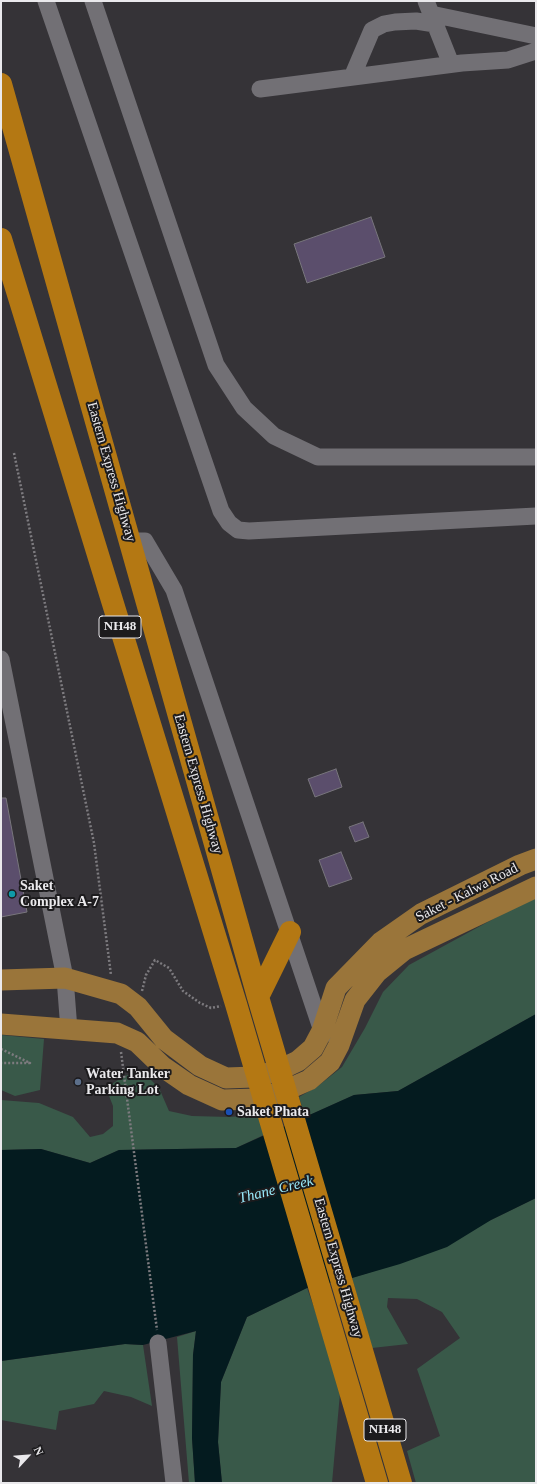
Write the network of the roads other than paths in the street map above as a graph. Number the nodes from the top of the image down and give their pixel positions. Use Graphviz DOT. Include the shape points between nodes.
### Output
graph roads {
  1 [pos="46,1"];
  2 [pos="93,1"];
  3 [pos="430,13"];
  4 [pos="536,36"];
  5 [pos="536,51"];
  6 [pos="451,64"];
  7 [pos="352,77"];
  8 [pos="1,84"];
  9 [pos="260,89"];
  10 [pos="1,239"];
  11 [pos="536,457"];
  12 [pos="536,516"];
  13 [pos="130,541"];
  14 [pos="1,659"];
  15 [pos="4,695"];
  16 [pos="536,859"];
  17 [pos="536,887"];
  18 [pos="290,932"];
  19 [pos="371,966"];
  20 [pos="65,978"];
  21 [pos="1,980"];
  22 [pos="260,1002"];
  23 [pos="1,1024"];
  24 [pos="69,1030"];
  25 [pos="322,1031"];
  26 [pos="339,1045"];
  27 [pos="158,1343"];
  28 [pos="174,1483"];
  29 [pos="377,1483"];
  30 [pos="400,1483"];
  1 -- 12 [label="street" via="221,511 229,523 238,530 249,531"];
  2 -- 11 [label="street" via="216,365 244,408 274,436 318,457"];
  3 -- 4 [label="street"];
  3 -- 6 [label="street"];
  3 -- 7 [label="street" via="416,21 384,24 372,30"];
  5 -- 6 [label="street" via="508,60"];
  6 -- 7 [label="street"];
  7 -- 9 [label="street"];
  8 -- 13 [label="highway, Eastern Express Highway / NH48"];
  10 -- 29 [label="highway, Eastern Express Highway / NH48" via="237,1009"];
  13 -- 18 [label="street" via="145,541 174,590"];
  13 -- 22 [label="highway, Eastern Express Highway / NH48"];
  14 -- 15 [label="street"];
  15 -- 20 [label="street"];
  16 -- 19 [label="main road, Saket - Kalwa Road" via="421,914 381,942"];
  17 -- 19 [label="main road, Saket - Kalwa Road"];
  18 -- 22 [label="highway"];
  18 -- 25 [label="street"];
  19 -- 25 [label="main road, Saket - Kalwa Road" via="336,988"];
  19 -- 26 [label="main road, Saket - Kalwa Road" via="355,1000"];
  20 -- 21 [label="main road, Saket - Kalwa Road"];
  20 -- 24 [label="street"];
  20 -- 25 [label="main road, Saket - Kalwa Road" via="121,994 138,1007 176,1050 200,1066 226,1078 254,1077 277,1071 298,1061 313,1048"];
  22 -- 30 [label="highway, Eastern Express Highway / NH48"];
  23 -- 24 [label="main road, Saket - Kalwa Road"];
  24 -- 26 [label="main road, Saket - Kalwa Road" via="117,1033 137,1042 163,1067 189,1085 222,1100 257,1098 284,1091 309,1080 330,1062"];
  25 -- 26 [label="street"];
  27 -- 28 [label="street"];
}
